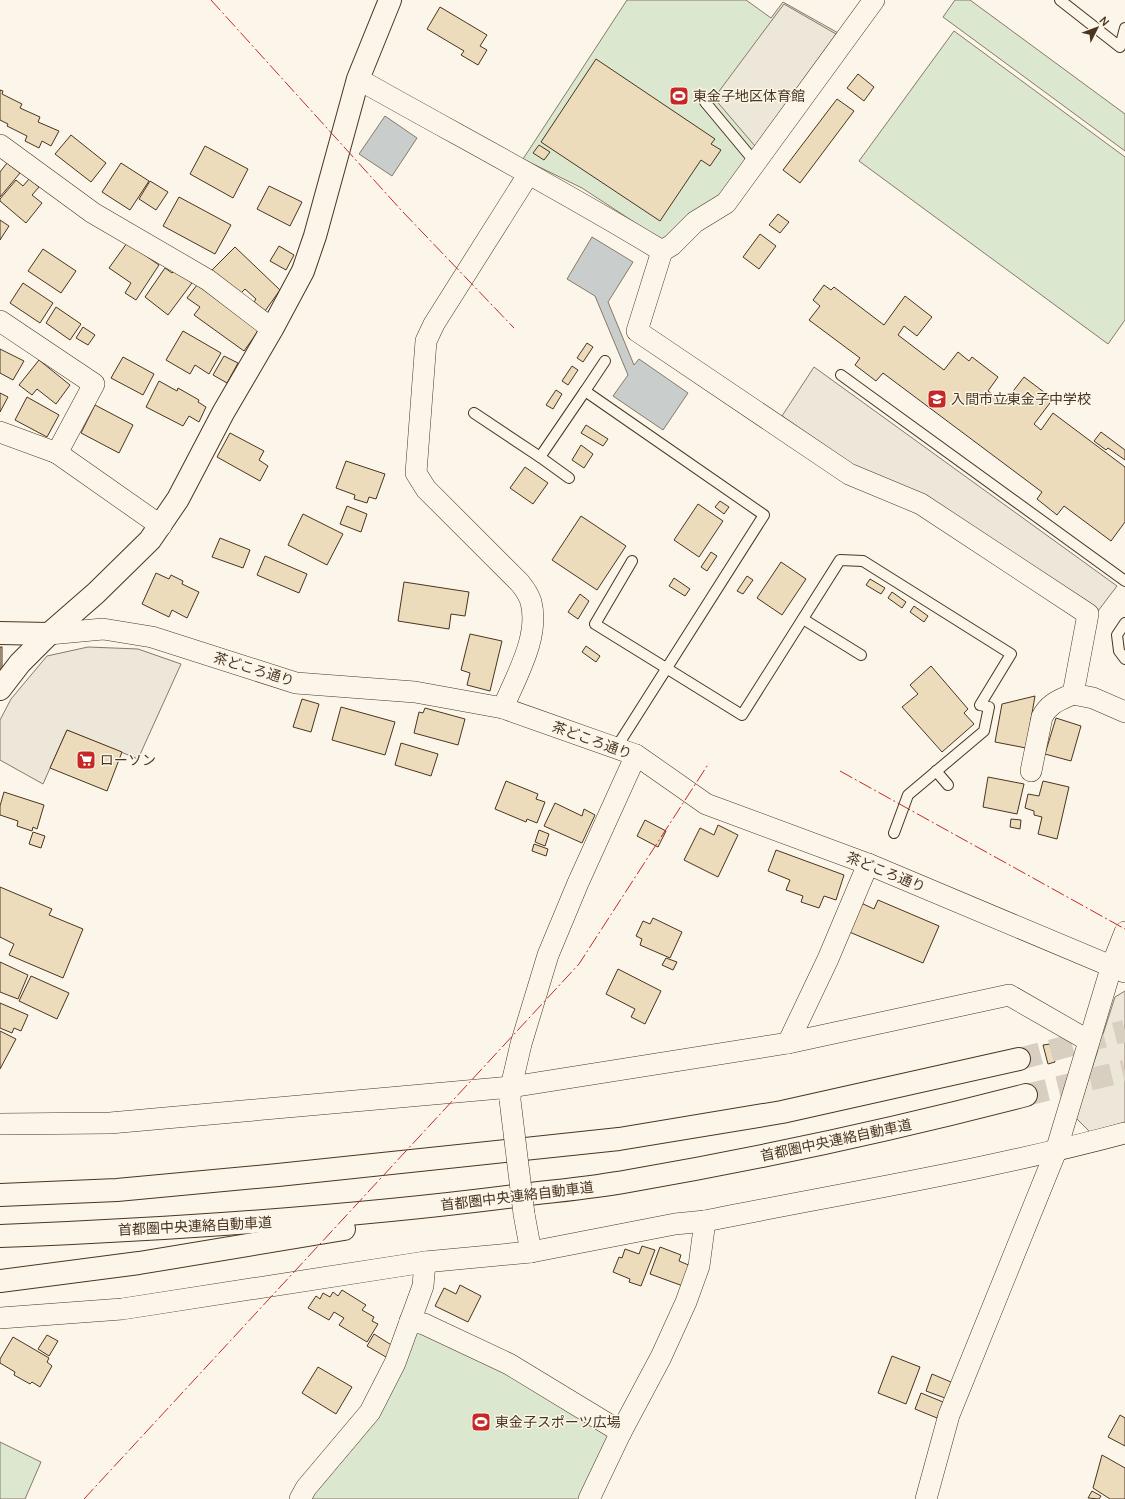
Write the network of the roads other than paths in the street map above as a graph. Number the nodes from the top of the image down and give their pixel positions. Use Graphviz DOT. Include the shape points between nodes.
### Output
graph roads {
  1 [pos="390,0"];
  2 [pos="874,0"];
  3 [pos="1060,0"];
  4 [pos="1125,28"];
  5 [pos="358,79"];
  6 [pos="705,102"];
  7 [pos="0,146"];
  8 [pos="755,162"];
  9 [pos="528,174"];
  10 [pos="662,251"];
  11 [pos="0,321"];
  12 [pos="272,329"];
  13 [pos="605,361"];
  14 [pos="841,375"];
  15 [pos="585,391"];
  16 [pos="474,413"];
  17 [pos="0,432"];
  18 [pos="57,454"];
  19 [pos="540,456"];
  20 [pos="569,478"];
  21 [pos="160,526"];
  22 [pos="632,561"];
  23 [pos="1125,581"];
  24 [pos="803,619"];
  25 [pos="1125,623"];
  26 [pos="0,633"];
  27 [pos="49,634"];
  28 [pos="861,655"];
  29 [pos="1125,660"];
  30 [pos="667,668"];
  31 [pos="0,689"];
  32 [pos="1073,694"];
  33 [pos="503,708"];
  34 [pos="1125,712"];
  35 [pos="616,748"];
  36 [pos="636,756"];
  37 [pos="936,771"];
  38 [pos="1031,771"];
  39 [pos="948,785"];
  40 [pos="894,833"];
  41 [pos="868,864"];
  42 [pos="1125,932"];
  43 [pos="1118,968"];
  44 [pos="1088,1041"];
  45 [pos="788,1043"];
  46 [pos="1019,1059"];
  47 [pos="511,1094"];
  48 [pos="1026,1095"];
  49 [pos="0,1124"];
  50 [pos="1125,1133"];
  51 [pos="1056,1151"];
  52 [pos="627,1182"];
  53 [pos="0,1195"];
  54 [pos="705,1221"];
  55 [pos="0,1236"];
  56 [pos="531,1252"];
  57 [pos="425,1262"];
  58 [pos="0,1281"];
  59 [pos="0,1318"];
  60 [pos="410,1321"];
  61 [pos="621,1432"];
  62 [pos="300,1499"];
  63 [pos="589,1499"];
  64 [pos="926,1499"];
  1 -- 5 [label="main road"];
  2 -- 8 [label="street"];
  3 -- 4 [label="lane" via="1120,47"];
  5 -- 9 [label="street"];
  5 -- 12 [label="main road" via="312,243 302,271"];
  6 -- 8 [label="lane"];
  7 -- 12 [label="street" via="93,213 208,280"];
  8 -- 10 [label="street" via="726,203 696,222"];
  9 -- 10 [label="street" via="576,199"];
  9 -- 33 [label="street" via="434,324 426,341 416,473 426,489 520,583 531,600 534,619 528,646"];
  10 -- 32 [label="street" via="637,331 849,474 921,504 1088,614"];
  11 -- 18 [label="street" via="94,384"];
  12 -- 21 [label="main road" via="223,413 178,499"];
  13 -- 15 [label="lane"];
  14 -- 23 [label="lane"];
  15 -- 19 [label="lane"];
  15 -- 30 [label="lane" via="764,515"];
  16 -- 19 [label="lane"];
  17 -- 18 [label="street"];
  18 -- 21 [label="street"];
  19 -- 20 [label="lane"];
  21 -- 27 [label="main road" via="150,540 96,593"];
  22 -- 30 [label="lane" via="595,624"];
  24 -- 28 [label="lane"];
  24 -- 30 [label="lane" via="742,715"];
  24 -- 37 [label="lane" via="840,560 863,561 1015,656 980,705 989,707 984,731"];
  25 -- 29 [label="lane" via="1117,635 1119,651"];
  26 -- 27 [label="main road"];
  27 -- 31 [label="main road" via="20,663"];
  27 -- 33 [label="street, 茶どころ通り" via="110,630 152,637 296,683 415,692"];
  30 -- 35 [label="lane"];
  32 -- 34 [label="street" via="1093,698"];
  32 -- 38 [label="street" via="1046,709 1042,717"];
  33 -- 35 [label="street, 茶どころ通り"];
  35 -- 36 [label="street, 茶どころ通り"];
  36 -- 41 [label="street, 茶どころ通り" via="706,804"];
  36 -- 47 [label="street" via="548,955 521,1044"];
  37 -- 39 [label="lane"];
  37 -- 40 [label="lane" via="908,795"];
  41 -- 43 [label="street, 茶どころ通り"];
  41 -- 45 [label="street" via="828,959"];
  42 -- 43 [label="street"];
  43 -- 44 [label="street"];
  44 -- 45 [label="street" via="1009,995"];
  44 -- 51 [label="street"];
  45 -- 47 [label="street"];
  46 -- 53 [label="main road" via="782,1112 619,1139 117,1190"];
  47 -- 49 [label="street" via="110,1123"];
  47 -- 56 [label="street, bridge" via="524,1214"];
  48 -- 52 [label="main road, 首都圏中央連絡自動車道" via="905,1126"];
  50 -- 51 [label="street"];
  51 -- 54 [label="street"];
  51 -- 64 [label="street" via="949,1415"];
  52 -- 55 [label="main road, 首都圏中央連絡自動車道" via="415,1209 278,1221"];
  52 -- 58 [label="main road" via="139,1263"];
  54 -- 56 [label="street" via="674,1224"];
  54 -- 61 [label="street" via="699,1266 686,1302 661,1357"];
  56 -- 57 [label="street"];
  57 -- 59 [label="street" via="122,1309"];
  57 -- 60 [label="street" via="423,1286"];
  60 -- 61 [label="street" via="424,1324 509,1364"];
  60 -- 62 [label="street" via="395,1363 370,1412 306,1488"];
  61 -- 63 [label="street"];
}
